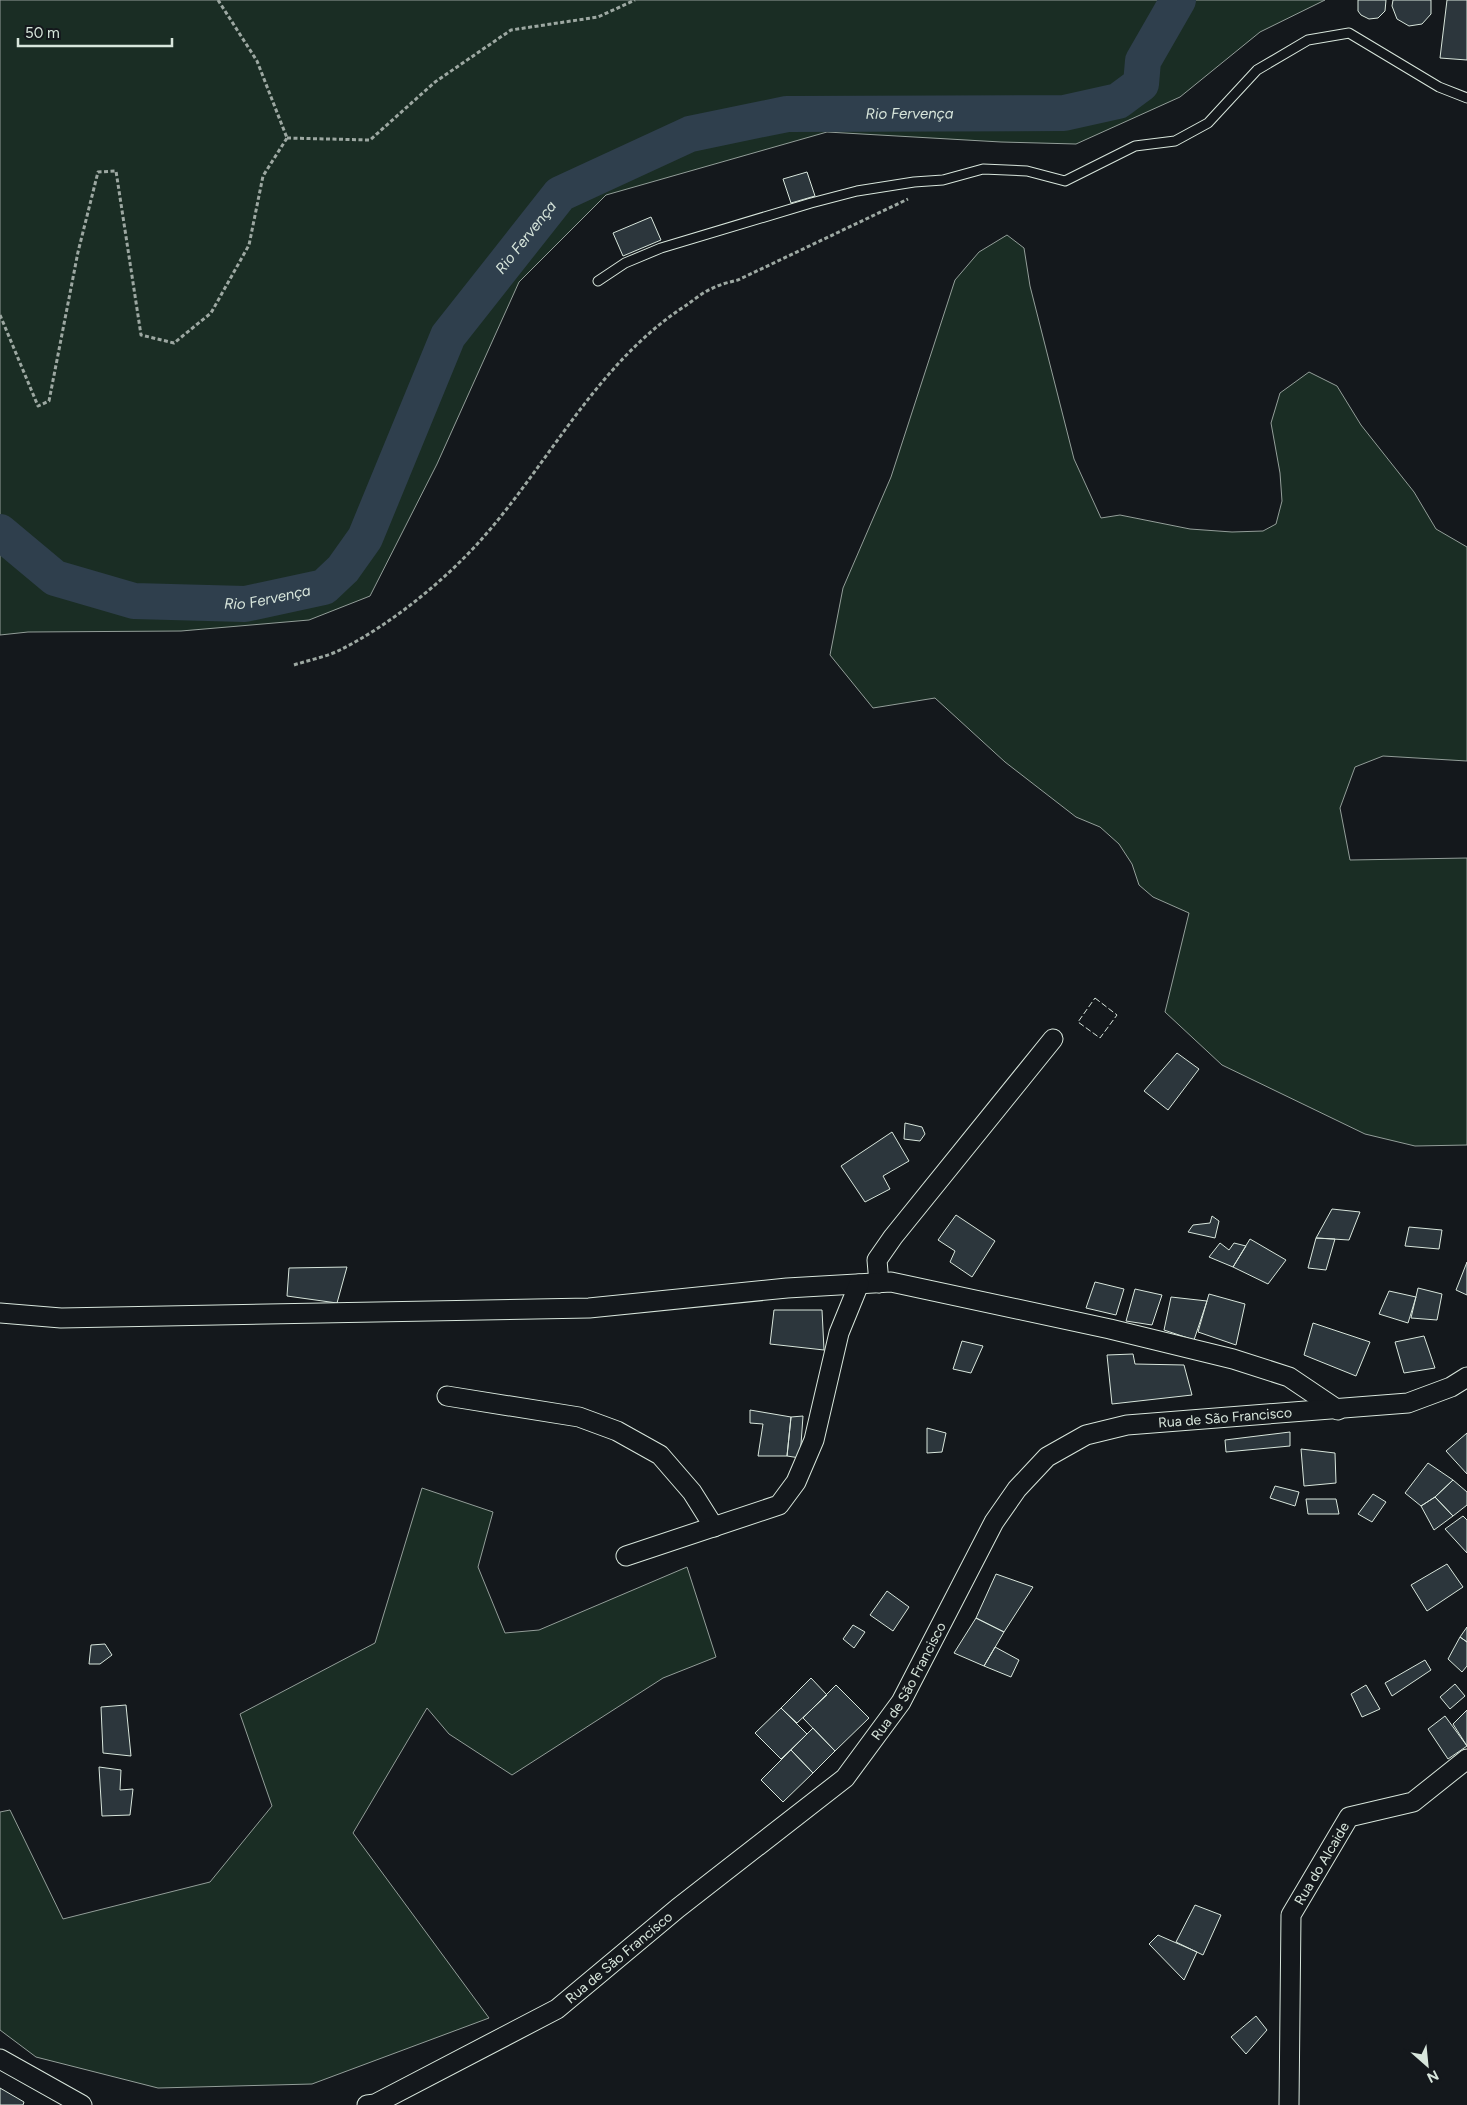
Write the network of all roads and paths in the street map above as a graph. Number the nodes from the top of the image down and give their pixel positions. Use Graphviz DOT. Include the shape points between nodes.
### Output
graph roads {
  1 [pos="218,0"];
  2 [pos="636,0"];
  3 [pos="1467,98"];
  4 [pos="287,138"];
  5 [pos="909,199"];
  6 [pos="598,281"];
  7 [pos="0,315"];
  8 [pos="294,665"];
  9 [pos="1054,1039"];
  10 [pos="879,1282"];
  11 [pos="859,1284"];
  12 [pos="0,1313"];
  13 [pos="1467,1377"];
  14 [pos="447,1396"];
  15 [pos="1338,1410"];
  16 [pos="714,1527"];
  17 [pos="626,1556"];
  18 [pos="1467,1758"];
  19 [pos="0,2059"];
  20 [pos="82,2105"];
  21 [pos="367,2105"];
  22 [pos="1289,2105"];
  1 -- 4 [label="path" via="257,61"];
  2 -- 4 [label="path" via="598,17 512,30 435,82 370,140"];
  3 -- 6 [label="lane" via="1439,87 1349,33 1308,40 1257,70 1208,123 1175,141 1135,146 1065,180 1027,171 983,169 943,180 857,191 661,248 625,263"];
  4 -- 7 [label="path" via="263,176 249,245 211,313 174,343 141,335 116,170 98,172 78,252 49,401 38,406"];
  5 -- 8 [label="path" via="738,280 713,288 668,318 642,338 611,371 479,542 431,589 339,651"];
  9 -- 10 [label="street" via="893,1237 877,1260"];
  10 -- 11 [label="street"];
  10 -- 15 [label="street" via="1110,1329 1233,1359 1288,1377"];
  11 -- 12 [label="street" via="589,1308 61,1318"];
  11 -- 16 [label="street" via="839,1333 814,1440 796,1482 779,1505"];
  13 -- 15 [label="street, Rua de São Francisco" via="1451,1387 1408,1403"];
  14 -- 16 [label="street" via="579,1417 616,1431 660,1455 692,1492"];
  15 -- 21 [label="street, Rua de São Francisco" via="1127,1426 1086,1435 1046,1457 1017,1489 994,1522 901,1702 845,1778 678,1908 557,2009 375,2104"];
  16 -- 17 [label="street"];
  18 -- 22 [label="street, Rua do Alcaide" via="1413,1802 1349,1817 1291,1915"];
  19 -- 20 [label="street"];
}
